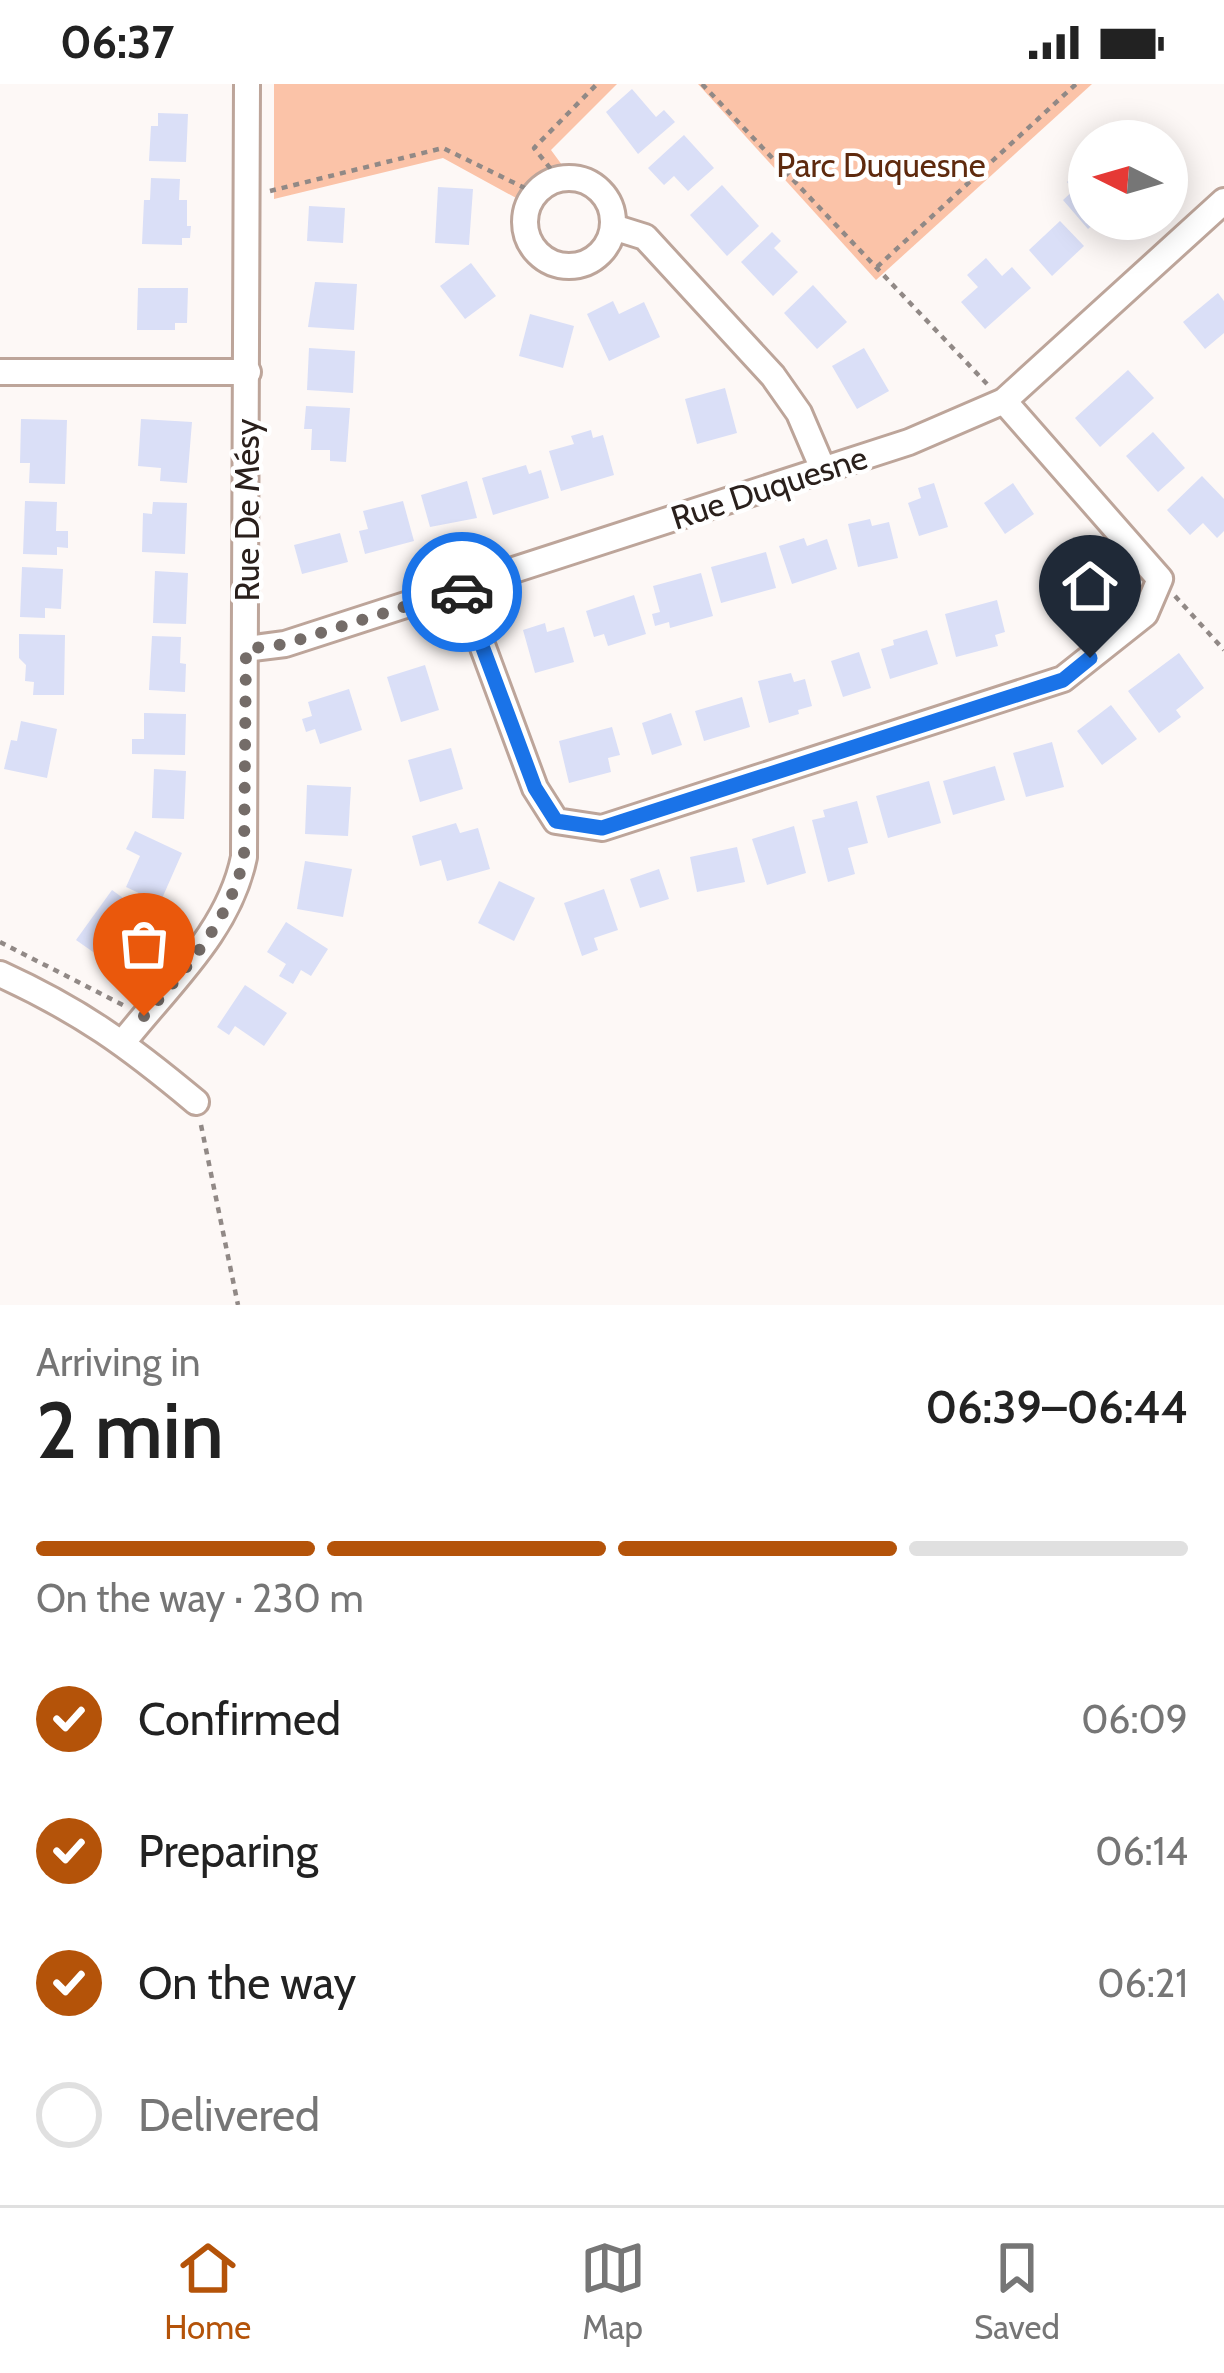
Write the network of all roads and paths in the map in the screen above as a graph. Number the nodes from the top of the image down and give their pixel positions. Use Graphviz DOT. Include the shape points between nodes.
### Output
graph roads {
  1 [pos="247,84"];
  2 [pos="597,84"];
  3 [pos="702,84"];
  4 [pos="1076,84"];
  5 [pos="558,178"];
  6 [pos="535,193"];
  7 [pos="247,197"];
  8 [pos="1224,201"];
  9 [pos="613,227"];
  10 [pos="877,268"];
  11 [pos="0,371"];
  12 [pos="248,372"];
  13 [pos="1004,401"];
  14 [pos="823,469"];
  15 [pos="1160,580"];
  16 [pos="461,589"];
  17 [pos="246,649"];
  18 [pos="1224,650"];
  19 [pos="0,942"];
  20 [pos="0,974"];
  21 [pos="144,1016"];
  22 [pos="124,1041"];
  23 [pos="196,1102"];
  24 [pos="238,1305"];
  1 -- 7 [label="street, Rue De Mésy"];
  2 -- 5 [label="path" via="534,148"];
  3 -- 10 [label="path"];
  4 -- 10 [label="path"];
  5 -- 6 [label="street"];
  5 -- 9 [label="street" via="598,188"];
  6 -- 7 [label="path" via="443,148"];
  6 -- 9 [label="street" via="526,234 557,265 600,254"];
  7 -- 12 [label="street, Rue De Mésy"];
  8 -- 13 [label="street, Rue Duquesne"];
  9 -- 14 [label="street" via="645,237 773,376 800,413"];
  10 -- 13 [label="path"];
  11 -- 12 [label="street"];
  12 -- 17 [label="street, Rue De Mésy"];
  13 -- 14 [label="street, Rue Duquesne"];
  13 -- 15 [label="street"];
  14 -- 16 [label="street, Rue Duquesne"];
  15 -- 16 [label="street" via="1145,614 1063,680 602,828 556,821 535,788"];
  15 -- 18 [label="path"];
  16 -- 17 [label="street, Rue Duquesne"];
  17 -- 21 [label="street, Rue De Mésy" via="237,888"];
  19 -- 21 [label="path"];
  20 -- 22 [label="street"];
  21 -- 22 [label="street, Rue De Mésy"];
  22 -- 23 [label="street"];
  23 -- 24 [label="path"];
}
